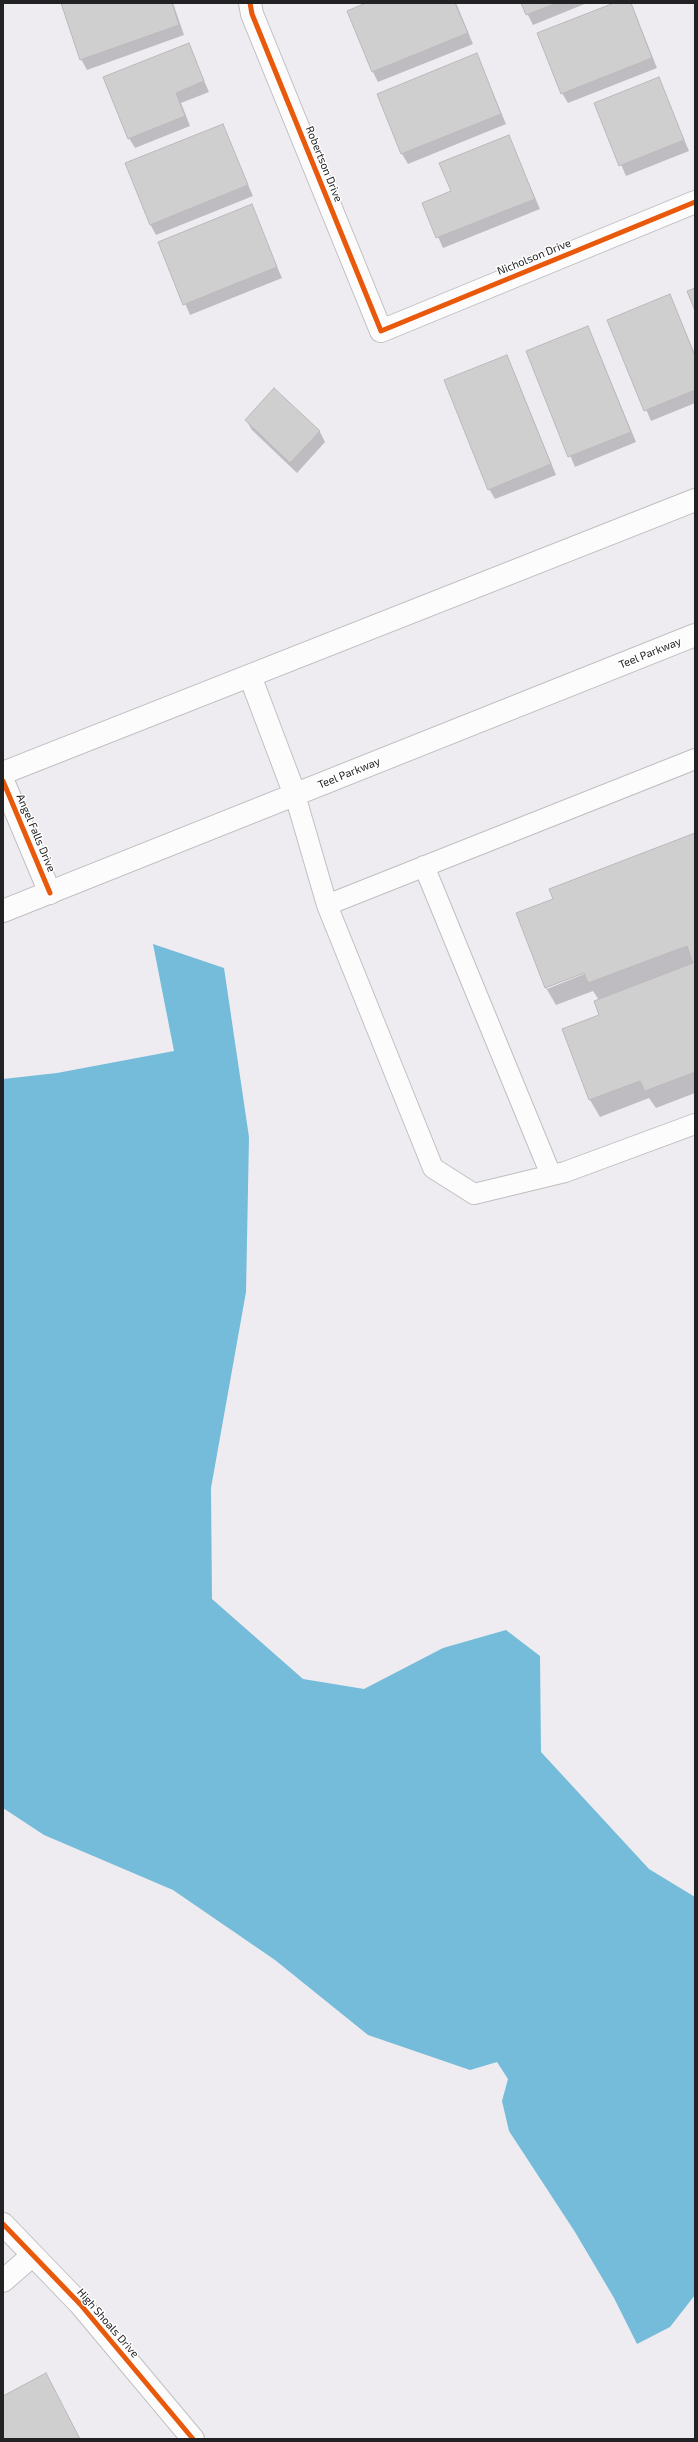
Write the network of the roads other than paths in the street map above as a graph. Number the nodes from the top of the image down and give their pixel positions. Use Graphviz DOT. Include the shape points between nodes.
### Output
graph roads {
  1 [pos="250,3"];
  2 [pos="695,202"];
  3 [pos="382,331"];
  4 [pos="695,500"];
  5 [pos="695,635"];
  6 [pos="250,676"];
  7 [pos="695,759"];
  8 [pos="3,773"];
  9 [pos="3,781"];
  10 [pos="295,795"];
  11 [pos="424,866"];
  12 [pos="50,893"];
  13 [pos="327,905"];
  14 [pos="3,911"];
  15 [pos="695,1124"];
  16 [pos="551,1175"];
  17 [pos="3,2224"];
  18 [pos="33,2256"];
  19 [pos="3,2280"];
  20 [pos="193,2439"];
  1 -- 3 [label="main road, Robertson Drive" via="252,14"];
  2 -- 3 [label="main road, Nicholson Drive"];
  4 -- 6 [label="main road"];
  5 -- 10 [label="main road, Teel Parkway"];
  6 -- 8 [label="main road"];
  6 -- 10 [label="main road"];
  7 -- 11 [label="lane"];
  9 -- 12 [label="main road, Angel Falls Drive"];
  10 -- 12 [label="main road, Teel Parkway"];
  10 -- 13 [label="lane"];
  11 -- 13 [label="lane"];
  11 -- 16 [label="lane"];
  12 -- 14 [label="main road, Teel Parkway"];
  13 -- 16 [label="lane" via="433,1168 474,1194"];
  15 -- 16 [label="lane"];
  17 -- 18 [label="main road, High Shoals Drive"];
  18 -- 19 [label="main road"];
  18 -- 20 [label="main road, High Shoals Drive" via="80,2304"];
}
